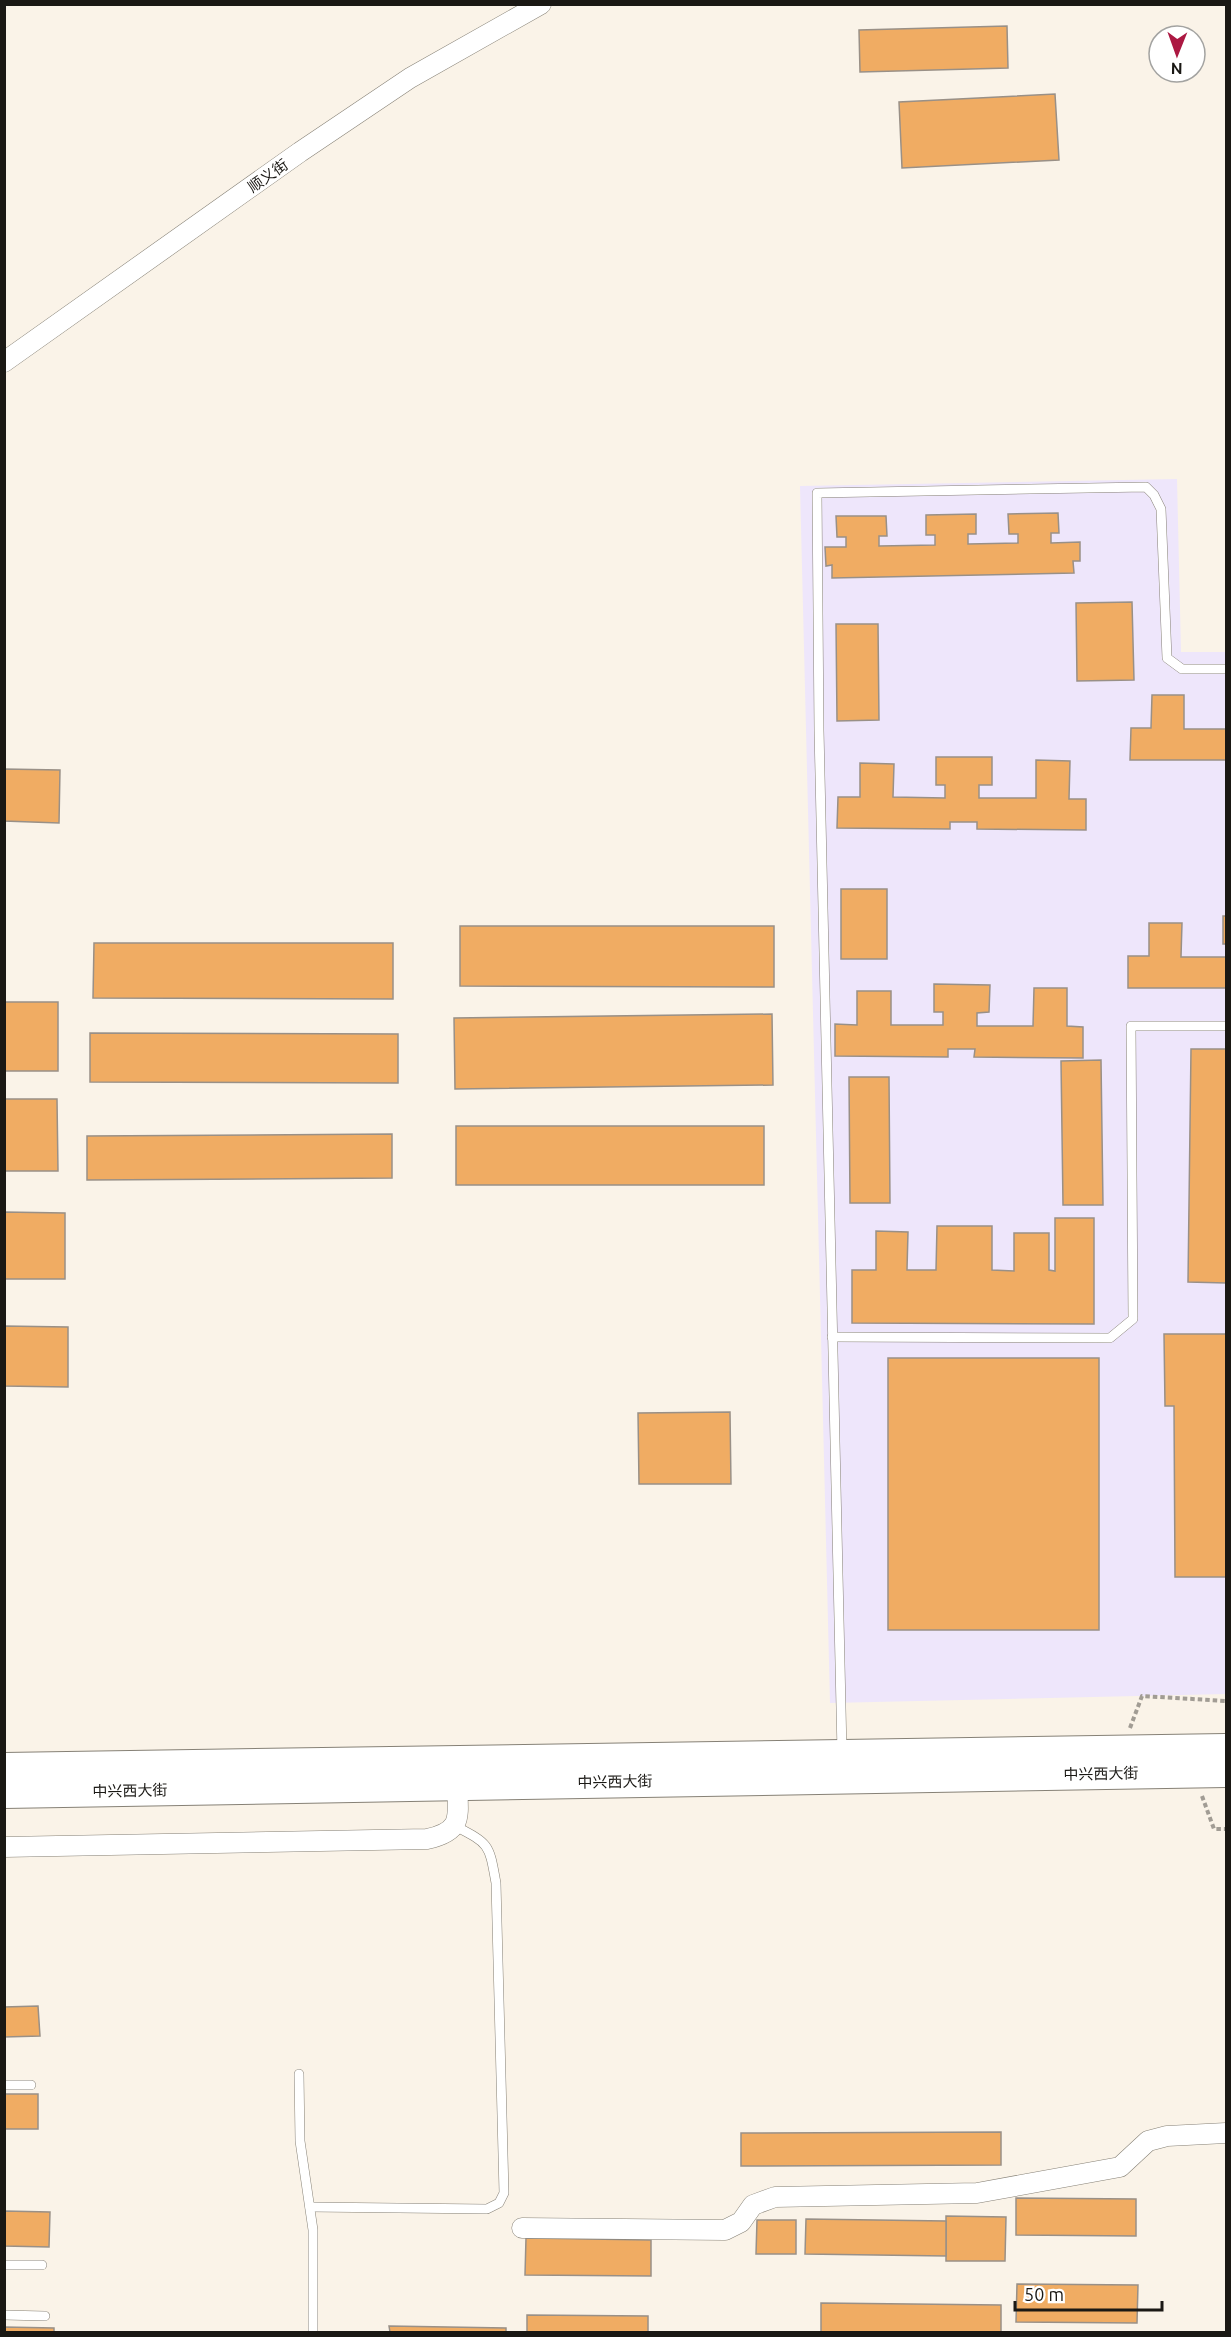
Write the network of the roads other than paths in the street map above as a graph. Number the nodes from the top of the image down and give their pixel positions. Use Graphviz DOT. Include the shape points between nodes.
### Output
graph roads {
  1 [pos="541,4"];
  2 [pos="4,362"];
  3 [pos="1227,669"];
  4 [pos="1227,1026"];
  5 [pos="832,1337"];
  6 [pos="1227,1749"];
  7 [pos="842,1755"];
  8 [pos="4,1768"];
  9 [pos="1227,1772"];
  10 [pos="457,1784"];
  11 [pos="4,1793"];
  12 [pos="455,1826"];
  13 [pos="4,1847"];
  14 [pos="299,2074"];
  15 [pos="4,2085"];
  16 [pos="31,2085"];
  17 [pos="1227,2133"];
  18 [pos="310,2207"];
  19 [pos="522,2228"];
  20 [pos="4,2265"];
  21 [pos="42,2265"];
  22 [pos="4,2315"];
  23 [pos="45,2316"];
  24 [pos="313,2332"];
  1 -- 2 [label="street, 顺义街" via="410,78"];
  3 -- 5 [label="lane" via="1182,669 1167,658 1161,509 1146,487 818,493"];
  4 -- 5 [label="lane" via="1131,1026 1133,1319 1120,1331 1110,1338"];
  5 -- 7 [label="lane"];
  6 -- 7 [label="main road, 中兴西大街"];
  7 -- 8 [label="main road, 中兴西大街"];
  9 -- 10 [label="main road, 中兴西大街"];
  10 -- 11 [label="main road, 中兴西大街"];
  10 -- 12 [label="street"];
  12 -- 13 [label="street" via="450,1833 428,1839"];
  12 -- 18 [label="lane" via="485,1842 496,1883 504,2193 499,2203 488,2209"];
  14 -- 18 [label="lane" via="300,2141"];
  15 -- 16 [label="lane"];
  17 -- 19 [label="street" via="1167,2136 1148,2141 1120,2167 977,2193 775,2197 753,2205 741,2222 725,2230"];
  18 -- 24 [label="lane"];
  20 -- 21 [label="lane"];
  22 -- 23 [label="lane"];
}
